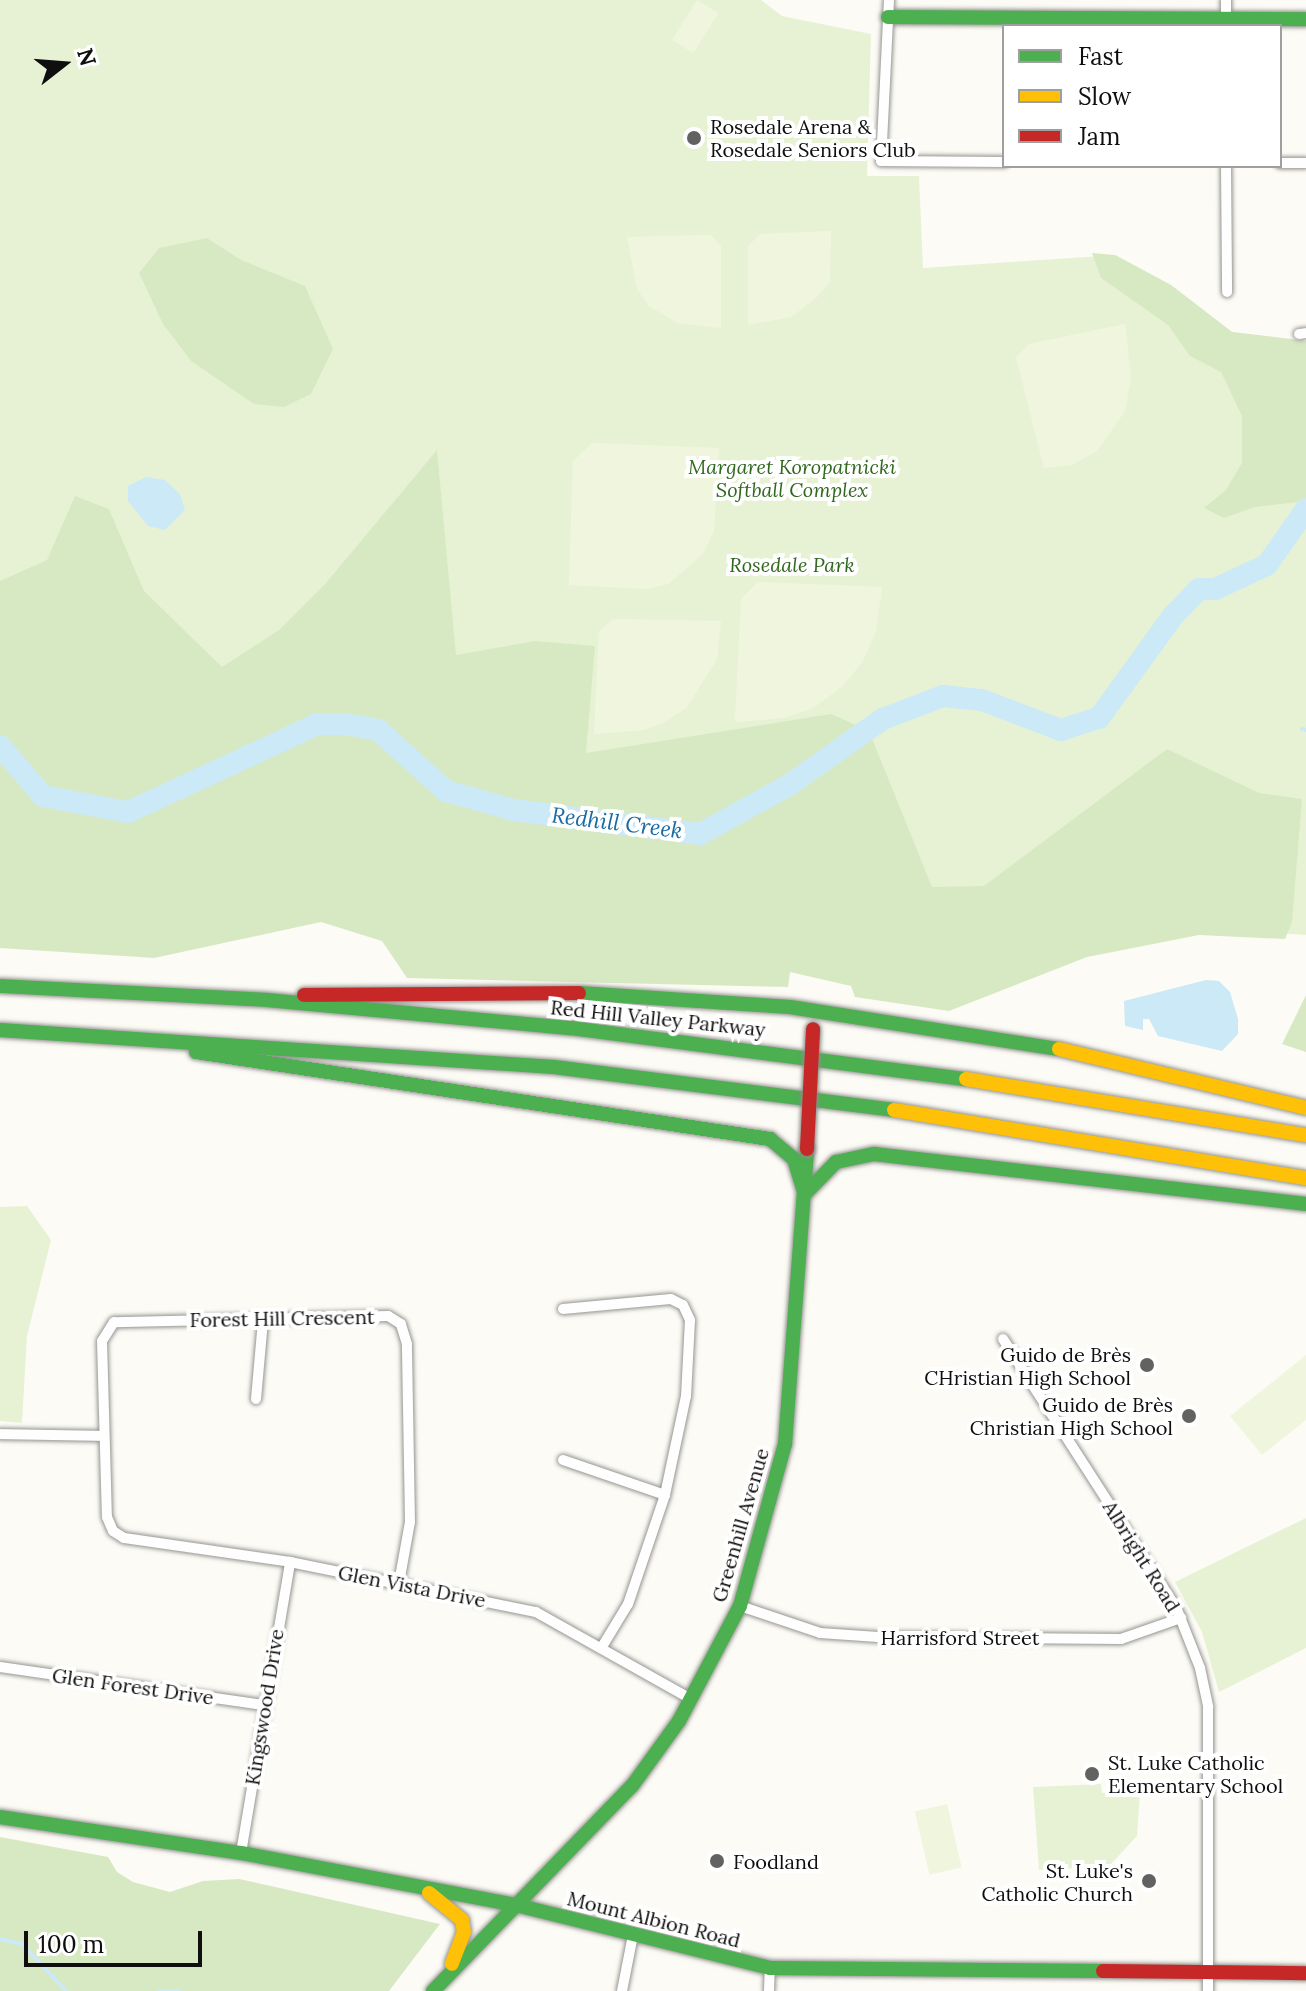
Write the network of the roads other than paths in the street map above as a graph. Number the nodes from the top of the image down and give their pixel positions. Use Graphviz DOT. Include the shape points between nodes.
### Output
graph roads {
  1 [pos="889,0"];
  2 [pos="1226,0"];
  3 [pos="888,17"];
  4 [pos="1306,19"];
  5 [pos="1226,22"];
  6 [pos="1002,162"];
  7 [pos="1282,163"];
  8 [pos="1306,163"];
  9 [pos="1226,168"];
  10 [pos="1227,292"];
  11 [pos="0,986"];
  12 [pos="267,1000"];
  13 [pos="814,1010"];
  14 [pos="0,1030"];
  15 [pos="107,1035"];
  16 [pos="1306,1108"];
  17 [pos="1306,1135"];
  18 [pos="1306,1178"];
  19 [pos="805,1194"];
  20 [pos="1306,1204"];
  21 [pos="563,1309"];
  22 [pos="263,1320"];
  23 [pos="1003,1339"];
  24 [pos="256,1399"];
  25 [pos="0,1434"];
  26 [pos="104,1436"];
  27 [pos="563,1460"];
  28 [pos="665,1495"];
  29 [pos="113,1531"];
  30 [pos="290,1562"];
  31 [pos="399,1583"];
  32 [pos="740,1606"];
  33 [pos="1181,1618"];
  34 [pos="602,1647"];
  35 [pos="0,1667"];
  36 [pos="691,1699"];
  37 [pos="265,1705"];
  38 [pos="0,1817"];
  39 [pos="241,1853"];
  40 [pos="421,1888"];
  41 [pos="516,1905"];
  42 [pos="633,1935"];
  43 [pos="770,1968"];
  44 [pos="1209,1971"];
  45 [pos="1306,1973"];
  46 [pos="447,1975"];
  47 [pos="433,1991"];
  48 [pos="622,1991"];
  49 [pos="769,1991"];
  50 [pos="1208,1991"];
  1 -- 3 [label="street"];
  2 -- 5 [label="street"];
  3 -- 5 [label="main road"];
  3 -- 6 [label="street" via="881,161"];
  4 -- 5 [label="main road"];
  7 -- 8 [label="street"];
  9 -- 10 [label="street"];
  11 -- 12 [label="main road, Red Hill Valley Parkway"];
  12 -- 13 [label="main road" via="324,993 614,993"];
  12 -- 17 [label="main road, Red Hill Valley Parkway" via="766,1051 1118,1101"];
  13 -- 16 [label="main road" via="1091,1055"];
  13 -- 19 [label="main road, Greenhill Avenue, bridge"];
  14 -- 15 [label="main road"];
  15 -- 18 [label="main road" via="485,1060 767,1092 1138,1147"];
  15 -- 19 [label="main road" via="145,1047 770,1139 794,1159"];
  19 -- 20 [label="main road" via="836,1162 874,1154"];
  19 -- 32 [label="main road, Greenhill Avenue" via="785,1444"];
  21 -- 28 [label="street" via="671,1299 683,1305 690,1320 686,1396"];
  22 -- 24 [label="street"];
  22 -- 26 [label="street, Forest Hill Crescent" via="114,1322 102,1341"];
  22 -- 31 [label="street, Forest Hill Crescent" via="388,1316 401,1324 407,1344 410,1522"];
  23 -- 33 [label="street, Albright Road"];
  25 -- 26 [label="street"];
  26 -- 29 [label="street, Forest Hill Crescent" via="107,1517"];
  27 -- 28 [label="street"];
  28 -- 34 [label="street" via="628,1604"];
  29 -- 30 [label="street, Glen Vista Drive" via="124,1538"];
  30 -- 31 [label="street, Glen Vista Drive"];
  30 -- 37 [label="street, Kingswood Drive"];
  31 -- 34 [label="street, Glen Vista Drive" via="536,1612"];
  32 -- 33 [label="street, Harrisford Street" via="820,1633 878,1637 1121,1639"];
  32 -- 36 [label="main road, Greenhill Avenue"];
  33 -- 44 [label="street, Albright Road" via="1208,1707"];
  34 -- 36 [label="street, Glen Vista Drive"];
  35 -- 37 [label="street, Glen Forest Drive"];
  36 -- 41 [label="main road, Greenhill Avenue" via="632,1786"];
  37 -- 39 [label="street, Kingswood Drive"];
  38 -- 39 [label="main road, Mount Albion Road"];
  39 -- 40 [label="main road, Mount Albion Road"];
  40 -- 41 [label="main road, Mount Albion Road"];
  40 -- 46 [label="main road" via="462,1920 464,1932"];
  41 -- 42 [label="main road, Mount Albion Road"];
  41 -- 46 [label="main road, Greenhill Avenue"];
  42 -- 43 [label="main road, Mount Albion Road"];
  42 -- 48 [label="street"];
  43 -- 44 [label="main road, Mount Albion Road"];
  43 -- 49 [label="street"];
  44 -- 45 [label="main road, Mount Albion Road"];
  44 -- 50 [label="street, Albright Road"];
  46 -- 47 [label="main road, Greenhill Avenue"];
}
